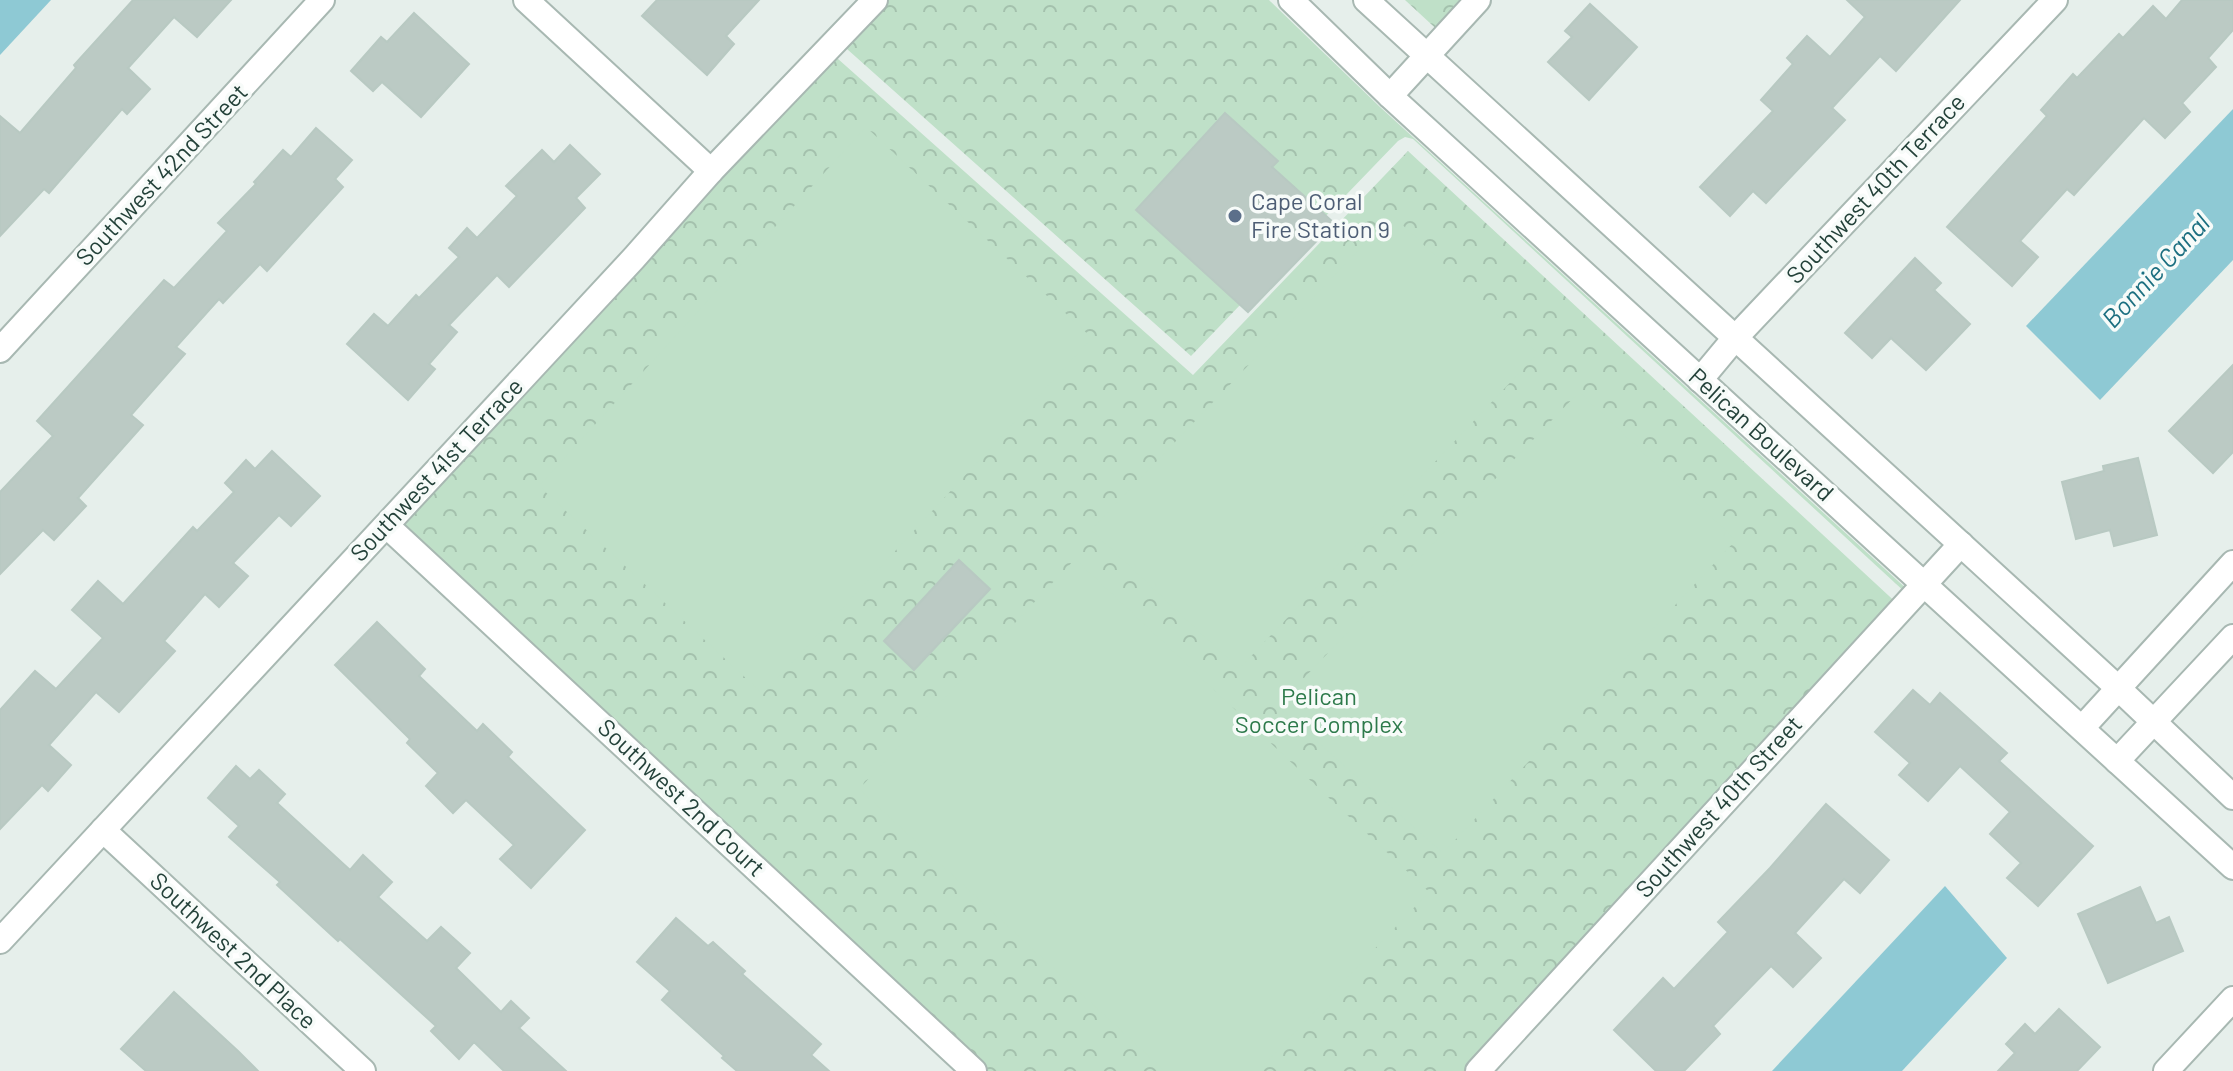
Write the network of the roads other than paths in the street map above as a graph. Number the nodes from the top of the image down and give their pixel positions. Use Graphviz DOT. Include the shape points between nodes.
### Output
graph roads {
  1 [pos="322,0"];
  2 [pos="526,0"];
  3 [pos="875,0"];
  4 [pos="1291,0"];
  5 [pos="1366,0"];
  6 [pos="1478,0"];
  7 [pos="2055,0"];
  8 [pos="1427,56"];
  9 [pos="1390,96"];
  10 [pos="711,171"];
  11 [pos="1735,338"];
  12 [pos="0,350"];
  13 [pos="1700,380"];
  14 [pos="387,526"];
  15 [pos="1961,544"];
  16 [pos="2233,563"];
  17 [pos="1924,584"];
  18 [pos="2233,637"];
  19 [pos="2118,688"];
  20 [pos="2152,722"];
  21 [pos="2082,728"];
  22 [pos="2117,761"];
  23 [pos="2233,797"];
  24 [pos="103,830"];
  25 [pos="2233,867"];
  26 [pos="0,941"];
  27 [pos="2233,999"];
  28 [pos="363,1071"];
  29 [pos="974,1071"];
  30 [pos="1478,1071"];
  31 [pos="2166,1071"];
  1 -- 12 [label="street, Southwest 42nd Street"];
  2 -- 10 [label="street"];
  3 -- 10 [label="street, Southwest 41st Terrace"];
  4 -- 9 [label="street, Pelican Boulevard"];
  5 -- 8 [label="street"];
  6 -- 8 [label="street"];
  7 -- 11 [label="street, Southwest 40th Terrace"];
  8 -- 9 [label="street"];
  8 -- 11 [label="street"];
  9 -- 13 [label="street, Pelican Boulevard"];
  10 -- 14 [label="street, Southwest 41st Terrace"];
  11 -- 13 [label="street, Southwest 40th Terrace"];
  11 -- 15 [label="street"];
  13 -- 17 [label="street, Pelican Boulevard"];
  14 -- 24 [label="street, Southwest 41st Terrace"];
  14 -- 29 [label="street, Southwest 2nd Court"];
  15 -- 17 [label="street, Southwest 40th Street"];
  15 -- 19 [label="street"];
  16 -- 19 [label="street"];
  17 -- 21 [label="street, Pelican Boulevard"];
  17 -- 30 [label="street, Southwest 40th Street"];
  18 -- 20 [label="street"];
  19 -- 20 [label="street"];
  19 -- 21 [label="street"];
  20 -- 22 [label="street"];
  20 -- 23 [label="street"];
  21 -- 22 [label="street, Pelican Boulevard"];
  22 -- 25 [label="street, Pelican Boulevard"];
  24 -- 26 [label="street, Southwest 41st Terrace"];
  24 -- 28 [label="street, Southwest 2nd Place"];
  27 -- 31 [label="street"];
}
